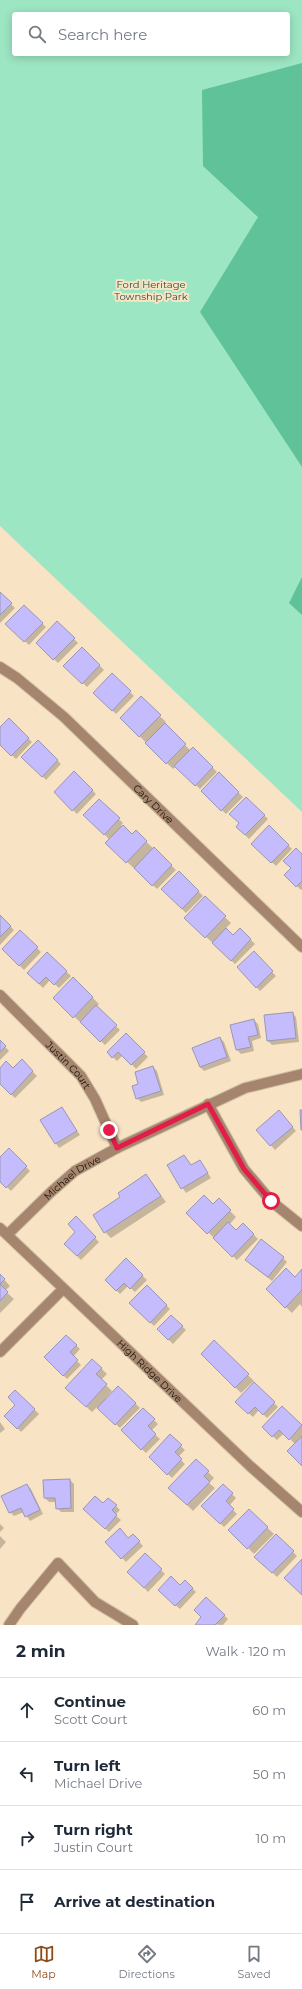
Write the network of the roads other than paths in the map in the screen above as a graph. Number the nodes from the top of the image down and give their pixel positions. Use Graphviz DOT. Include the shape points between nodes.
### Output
graph roads {
  1 [pos="0,667"];
  2 [pos="302,947"];
  3 [pos="0,996"];
  4 [pos="302,1074"];
  5 [pos="208,1104"];
  6 [pos="117,1148"];
  7 [pos="302,1226"];
  8 [pos="0,1228"];
  9 [pos="8,1234"];
  10 [pos="63,1289"];
  11 [pos="0,1352"];
  12 [pos="302,1512"];
  13 [pos="10,1625"];
  14 [pos="133,1625"];
  1 -- 2 [label="street, Cary Drive" via="64,717"];
  3 -- 6 [label="street, Justin Court" via="81,1076 95,1099"];
  4 -- 5 [label="street, Michael Drive" via="245,1088"];
  5 -- 6 [label="street, Michael Drive"];
  5 -- 7 [label="street" via="244,1169 271,1201"];
  6 -- 9 [label="street, Michael Drive" via="75,1171"];
  8 -- 9 [label="street, High Ridge Drive"];
  9 -- 10 [label="street, High Ridge Drive"];
  10 -- 11 [label="street"];
  10 -- 12 [label="street, High Ridge Drive"];
  13 -- 14 [label="street" via="58,1563 95,1602"];
}
